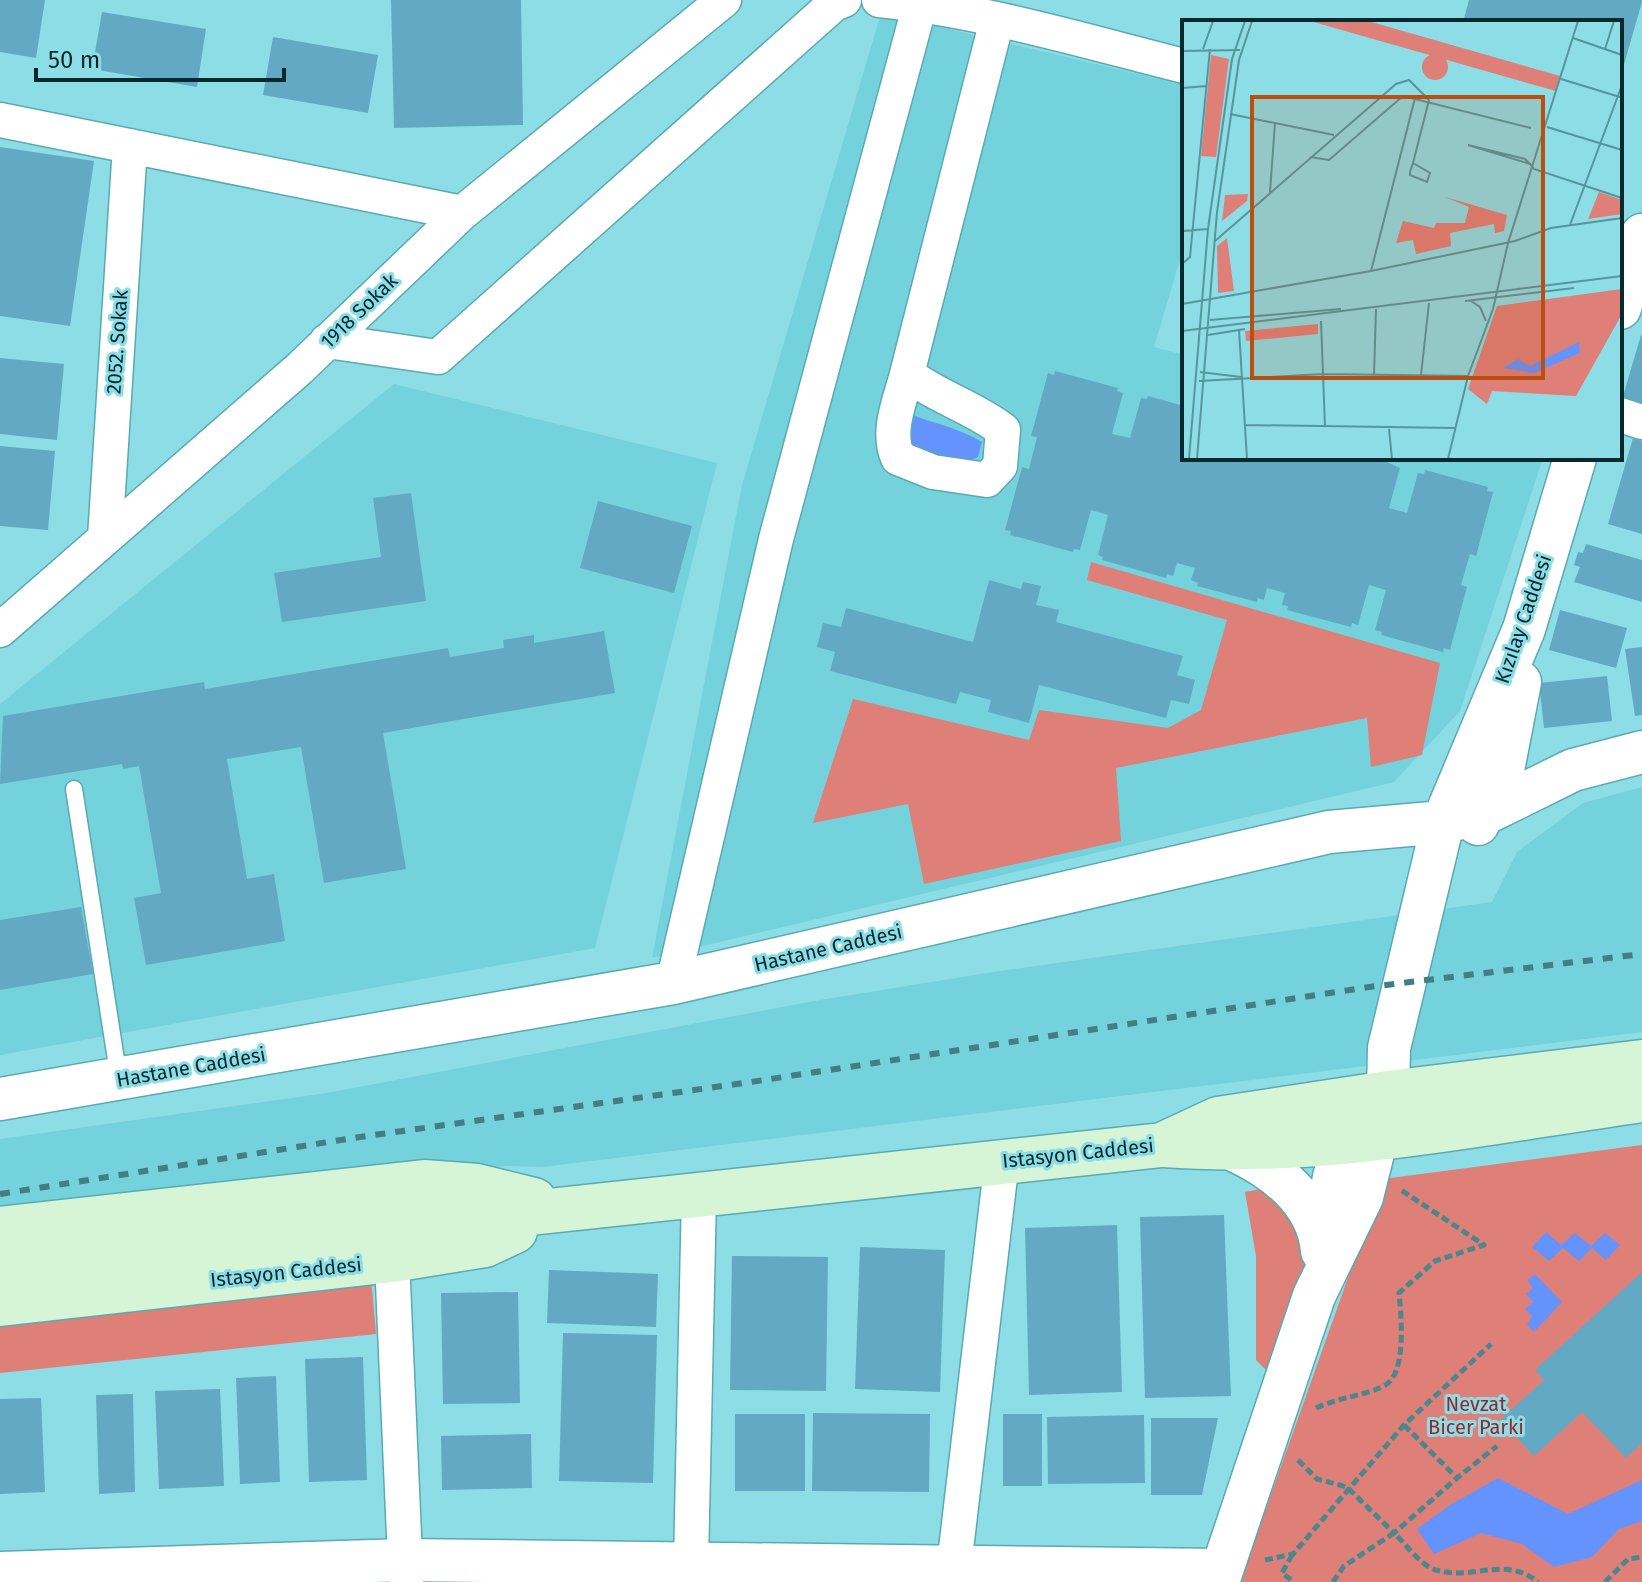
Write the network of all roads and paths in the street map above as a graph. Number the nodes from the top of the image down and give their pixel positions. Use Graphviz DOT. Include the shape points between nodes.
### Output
graph roads {
  1 [pos="724,0"];
  2 [pos="844,0"];
  3 [pos="879,0"];
  4 [pos="920,4"];
  5 [pos="990,10"];
  6 [pos="1182,65"];
  7 [pos="0,120"];
  8 [pos="130,146"];
  9 [pos="462,213"];
  10 [pos="1642,235"];
  11 [pos="1622,301"];
  12 [pos="327,341"];
  13 [pos="907,374"];
  14 [pos="1622,416"];
  15 [pos="1642,422"];
  16 [pos="1574,460"];
  17 [pos="105,538"];
  18 [pos="1524,629"];
  19 [pos="0,630"];
  20 [pos="1642,752"];
  21 [pos="1503,770"];
  22 [pos="1463,777"];
  23 [pos="74,789"];
  24 [pos="1486,813"];
  25 [pos="1443,822"];
  26 [pos="1329,832"];
  27 [pos="1426,895"];
  28 [pos="673,983"];
  29 [pos="1642,1062"];
  30 [pos="119,1079"];
  31 [pos="1373,1096"];
  32 [pos="0,1099"];
  33 [pos="1642,1100"];
  34 [pos="1361,1138"];
  35 [pos="1162,1145"];
  36 [pos="1234,1150"];
  37 [pos="1002,1160"];
  38 [pos="1400,1189"];
  39 [pos="699,1194"];
  40 [pos="564,1207"];
  41 [pos="0,1229"];
  42 [pos="1322,1248"];
  43 [pos="392,1260"];
  44 [pos="0,1270"];
  45 [pos="1314,1296"];
  46 [pos="0,1304"];
  47 [pos="1491,1344"];
  48 [pos="1308,1411"];
  49 [pos="1404,1425"];
  50 [pos="1497,1446"];
  51 [pos="1295,1457"];
  52 [pos="1457,1478"];
  53 [pos="1347,1487"];
  54 [pos="1394,1533"];
  55 [pos="1293,1554"];
  56 [pos="1642,1557"];
  57 [pos="691,1563"];
  58 [pos="954,1566"];
  59 [pos="405,1571"];
  60 [pos="0,1573"];
  61 [pos="1220,1576"];
  62 [pos="1294,1582"];
  63 [pos="1333,1582"];
  64 [pos="1538,1582"];
  65 [pos="1605,1582"];
  1 -- 9 [label="street, 1918 Sokak"];
  2 -- 12 [label="street" via="438,357"];
  3 -- 4 [label="street"];
  4 -- 5 [label="street"];
  4 -- 28 [label="street" via="776,539"];
  5 -- 6 [label="street"];
  5 -- 13 [label="street"];
  7 -- 8 [label="street"];
  8 -- 9 [label="street"];
  8 -- 17 [label="street, 2052. Sokak"];
  9 -- 12 [label="street, 1918 Sokak"];
  10 -- 11 [label="street"];
  12 -- 17 [label="street, 1918 Sokak"];
  14 -- 15 [label="street"];
  16 -- 18 [label="street, Kızılay Caddesi"];
  17 -- 19 [label="street, 1918 Sokak"];
  18 -- 21 [label="street" via="1519,701"];
  18 -- 22 [label="street, Kızılay Caddesi"];
  20 -- 24 [label="street, Hastane Caddesi" via="1573,770"];
  21 -- 22 [label="street"];
  21 -- 24 [label="street"];
  22 -- 25 [label="street, Kızılay Caddesi"];
  22 -- 26 [label="street"];
  23 -- 30 [label="lane"];
  24 -- 25 [label="street, Hastane Caddesi"];
  24 -- 27 [label="street"];
  25 -- 26 [label="street, Hastane Caddesi"];
  25 -- 27 [label="street, Kızılay Caddesi"];
  26 -- 27 [label="street" via="1368,836 1397,851 1413,863"];
  26 -- 28 [label="street, Hastane Caddesi"];
  27 -- 31 [label="street, Kızılay Caddesi"];
  28 -- 30 [label="street, Hastane Caddesi"];
  29 -- 31 [label="main road, Istasyon Caddesi"];
  30 -- 32 [label="street, Hastane Caddesi"];
  31 -- 34 [label="street, Kızılay Caddesi"];
  31 -- 35 [label="main road, Istasyon Caddesi" via="1218,1119"];
  33 -- 34 [label="main road"];
  34 -- 36 [label="main road"];
  34 -- 42 [label="street" via="1334,1177"];
  34 -- 45 [label="street" via="1362,1197"];
  35 -- 36 [label="main road"];
  35 -- 37 [label="main road, Istasyon Caddesi"];
  36 -- 42 [label="street" via="1289,1184 1310,1214"];
  37 -- 39 [label="main road, Istasyon Caddesi"];
  37 -- 58 [label="street"];
  38 -- 48 [label="path" via="1484,1245 1435,1261 1399,1293 1402,1336 1396,1370 1386,1386"];
  39 -- 40 [label="main road, Istasyon Caddesi"];
  39 -- 57 [label="street"];
  40 -- 41 [label="main road" via="477,1186 424,1182"];
  40 -- 43 [label="main road, Istasyon Caddesi" via="485,1245"];
  40 -- 44 [label="main road, Istasyon Caddesi"];
  42 -- 45 [label="street"];
  43 -- 46 [label="main road, Istasyon Caddesi"];
  43 -- 59 [label="street"];
  45 -- 61 [label="street"];
  47 -- 49 [label="path"];
  49 -- 52 [label="path"];
  49 -- 53 [label="path"];
  50 -- 52 [label="path"];
  51 -- 53 [label="path" via="1317,1479"];
  52 -- 54 [label="path"];
  53 -- 54 [label="path"];
  53 -- 55 [label="path"];
  54 -- 63 [label="path" via="1344,1566"];
  54 -- 64 [label="path" via="1433,1570 1470,1575 1502,1566"];
  55 -- 61 [label="path"];
  55 -- 62 [label="path" via="1282,1573"];
  56 -- 65 [label="path" via="1628,1559"];
  57 -- 58 [label="street"];
  57 -- 59 [label="street"];
  58 -- 61 [label="street"];
  59 -- 60 [label="street"];
}
